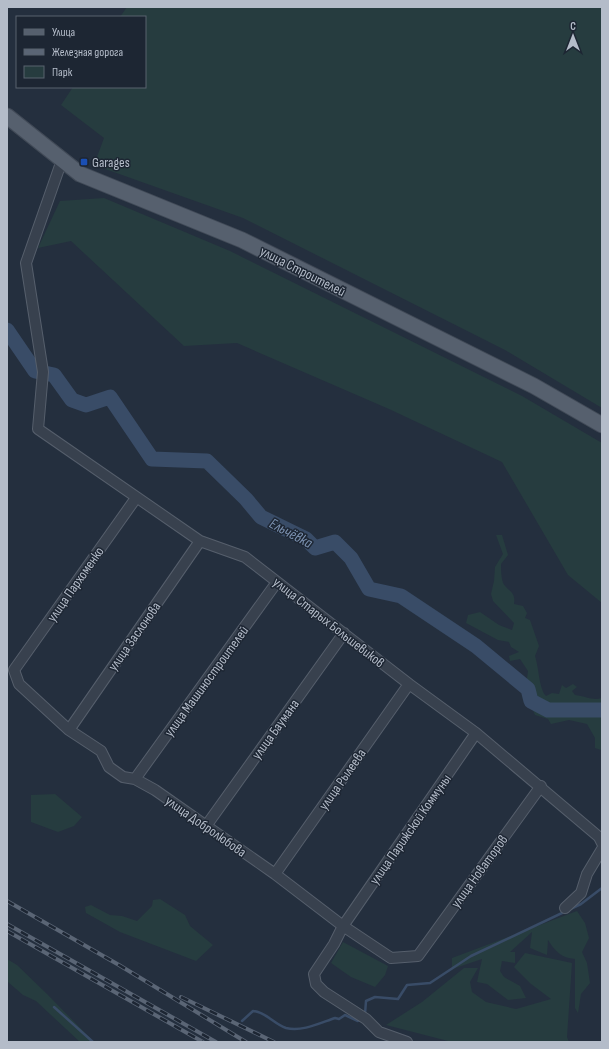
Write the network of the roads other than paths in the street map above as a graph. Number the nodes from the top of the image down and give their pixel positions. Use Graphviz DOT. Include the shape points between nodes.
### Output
graph roads {
  1 [pos="7,116"];
  2 [pos="62,160"];
  3 [pos="602,425"];
  4 [pos="136,498"];
  5 [pos="200,541"];
  6 [pos="277,582"];
  7 [pos="344,633"];
  8 [pos="14,670"];
  9 [pos="409,684"];
  10 [pos="69,730"];
  11 [pos="476,733"];
  12 [pos="135,779"];
  13 [pos="541,786"];
  14 [pos="206,826"];
  15 [pos="602,843"];
  16 [pos="602,849"];
  17 [pos="274,874"];
  18 [pos="566,908"];
  19 [pos="343,926"];
  20 [pos="418,956"];
  21 [pos="407,1042"];
  1 -- 2 [label="main road, улица Строителей"];
  2 -- 3 [label="main road, улица Строителей" via="80,174 242,240 534,386"];
  2 -- 4 [label="street, улица Старых Большевиков" via="26,263 43,372 38,429"];
  4 -- 5 [label="street, улица Старых Большевиков"];
  4 -- 8 [label="street, улица Пархоменко"];
  5 -- 6 [label="street, улица Старых Большевиков" via="245,557"];
  5 -- 10 [label="street, улица Заслонова"];
  6 -- 7 [label="street, улица Старых Большевиков"];
  6 -- 12 [label="street, улица Машиностроителей"];
  7 -- 9 [label="street, улица Старых Большевиков"];
  7 -- 14 [label="street, улица Баумана"];
  8 -- 10 [label="street, улица Добролюбова" via="19,684"];
  9 -- 11 [label="street, улица Старых Большевиков"];
  9 -- 17 [label="street, улица Рылеева"];
  10 -- 12 [label="street, улица Добролюбова" via="101,751 109,767 122,777"];
  11 -- 13 [label="street, улица Старых Большевиков"];
  11 -- 19 [label="street, улица Парижской Коммуны"];
  12 -- 14 [label="street, улица Добролюбова"];
  13 -- 15 [label="street, улица Старых Большевиков"];
  13 -- 20 [label="street, улица Новаторов"];
  14 -- 17 [label="street, улица Добролюбова"];
  16 -- 18 [label="street" via="587,874 581,893"];
  17 -- 19 [label="street, улица Добролюбова"];
  19 -- 20 [label="street, улица Добролюбова" via="391,958"];
  19 -- 21 [label="street, улица Парижской Коммуны" via="334,944 315,970 316,984 366,1019 379,1032"];
}
